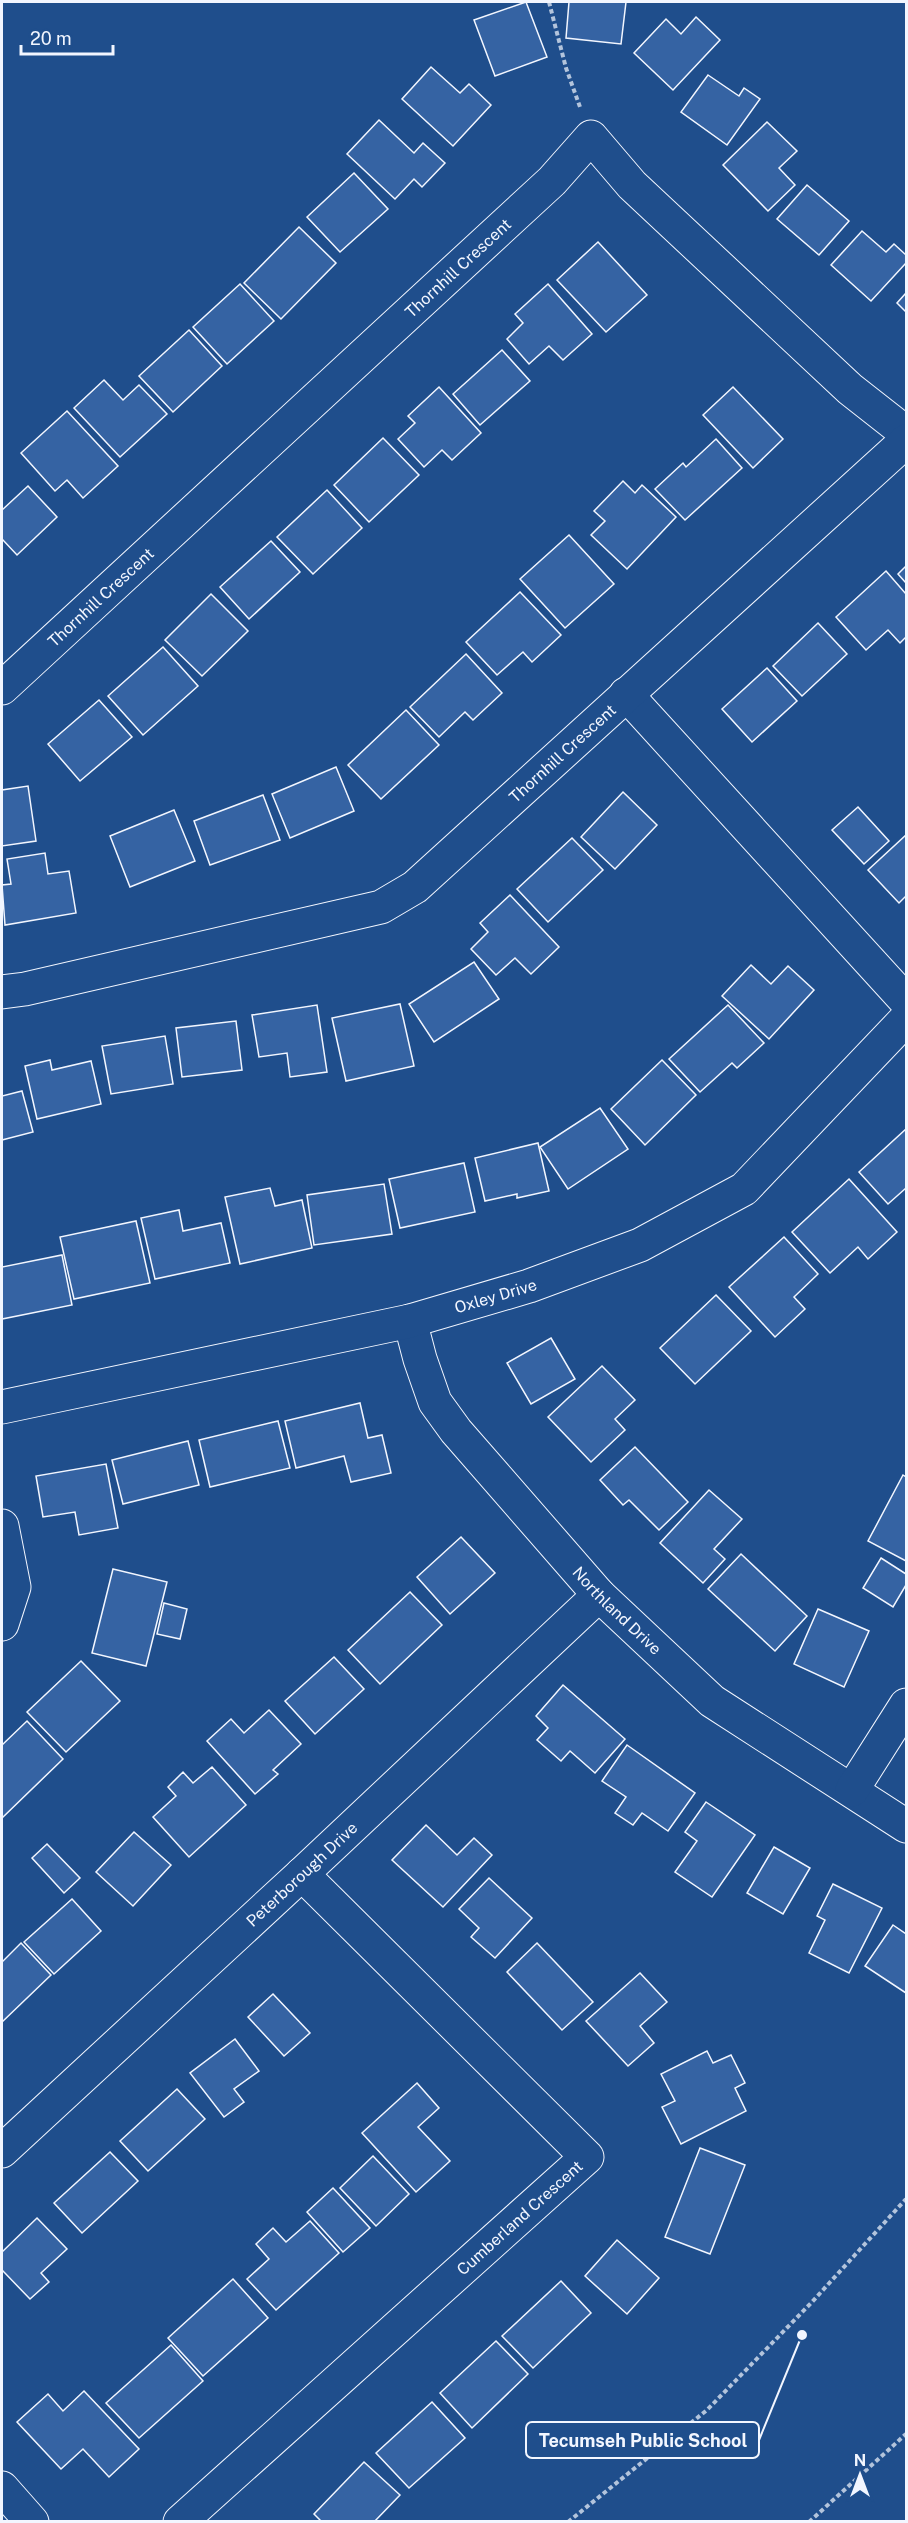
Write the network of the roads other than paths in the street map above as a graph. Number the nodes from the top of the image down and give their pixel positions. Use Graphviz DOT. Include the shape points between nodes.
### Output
graph roads {
  1 [pos="906,433"];
  2 [pos="906,441"];
  3 [pos="2,688"];
  4 [pos="626,694"];
  5 [pos="2,992"];
  6 [pos="906,1000"];
  7 [pos="906,1019"];
  8 [pos="410,1321"];
  9 [pos="2,1407"];
  10 [pos="2,1526"];
  11 [pos="599,1595"];
  12 [pos="2,1624"];
  13 [pos="906,1705"];
  14 [pos="852,1790"];
  15 [pos="906,1826"];
  16 [pos="302,1875"];
  17 [pos="2,2151"];
  18 [pos="2,2488"];
  19 [pos="32,2522"];
  20 [pos="180,2522"];
  1 -- 3 [label="street, Thornhill Crescent" via="850,389 640,193 591,137 552,181"];
  2 -- 4 [label="street, Thornhill Crescent"];
  4 -- 5 [label="street, Thornhill Crescent" via="422,880 381,907"];
  4 -- 6 [label="street, Thornhill Crescent"];
  7 -- 8 [label="street, Oxley Drive" via="744,1189 640,1245 530,1286"];
  8 -- 9 [label="street, Oxley Drive"];
  8 -- 11 [label="street, Northland Drive" via="435,1402"];
  10 -- 12 [label="street" via="15,1587"];
  11 -- 14 [label="street, Northland Drive" via="712,1701"];
  11 -- 16 [label="street, Peterborough Drive"];
  13 -- 14 [label="street"];
  14 -- 15 [label="street, Northland Drive"];
  16 -- 17 [label="street, Peterborough Drive"];
  16 -- 20 [label="street, Cumberland Crescent" via="587,2157"];
  18 -- 19 [label="street"];
}
